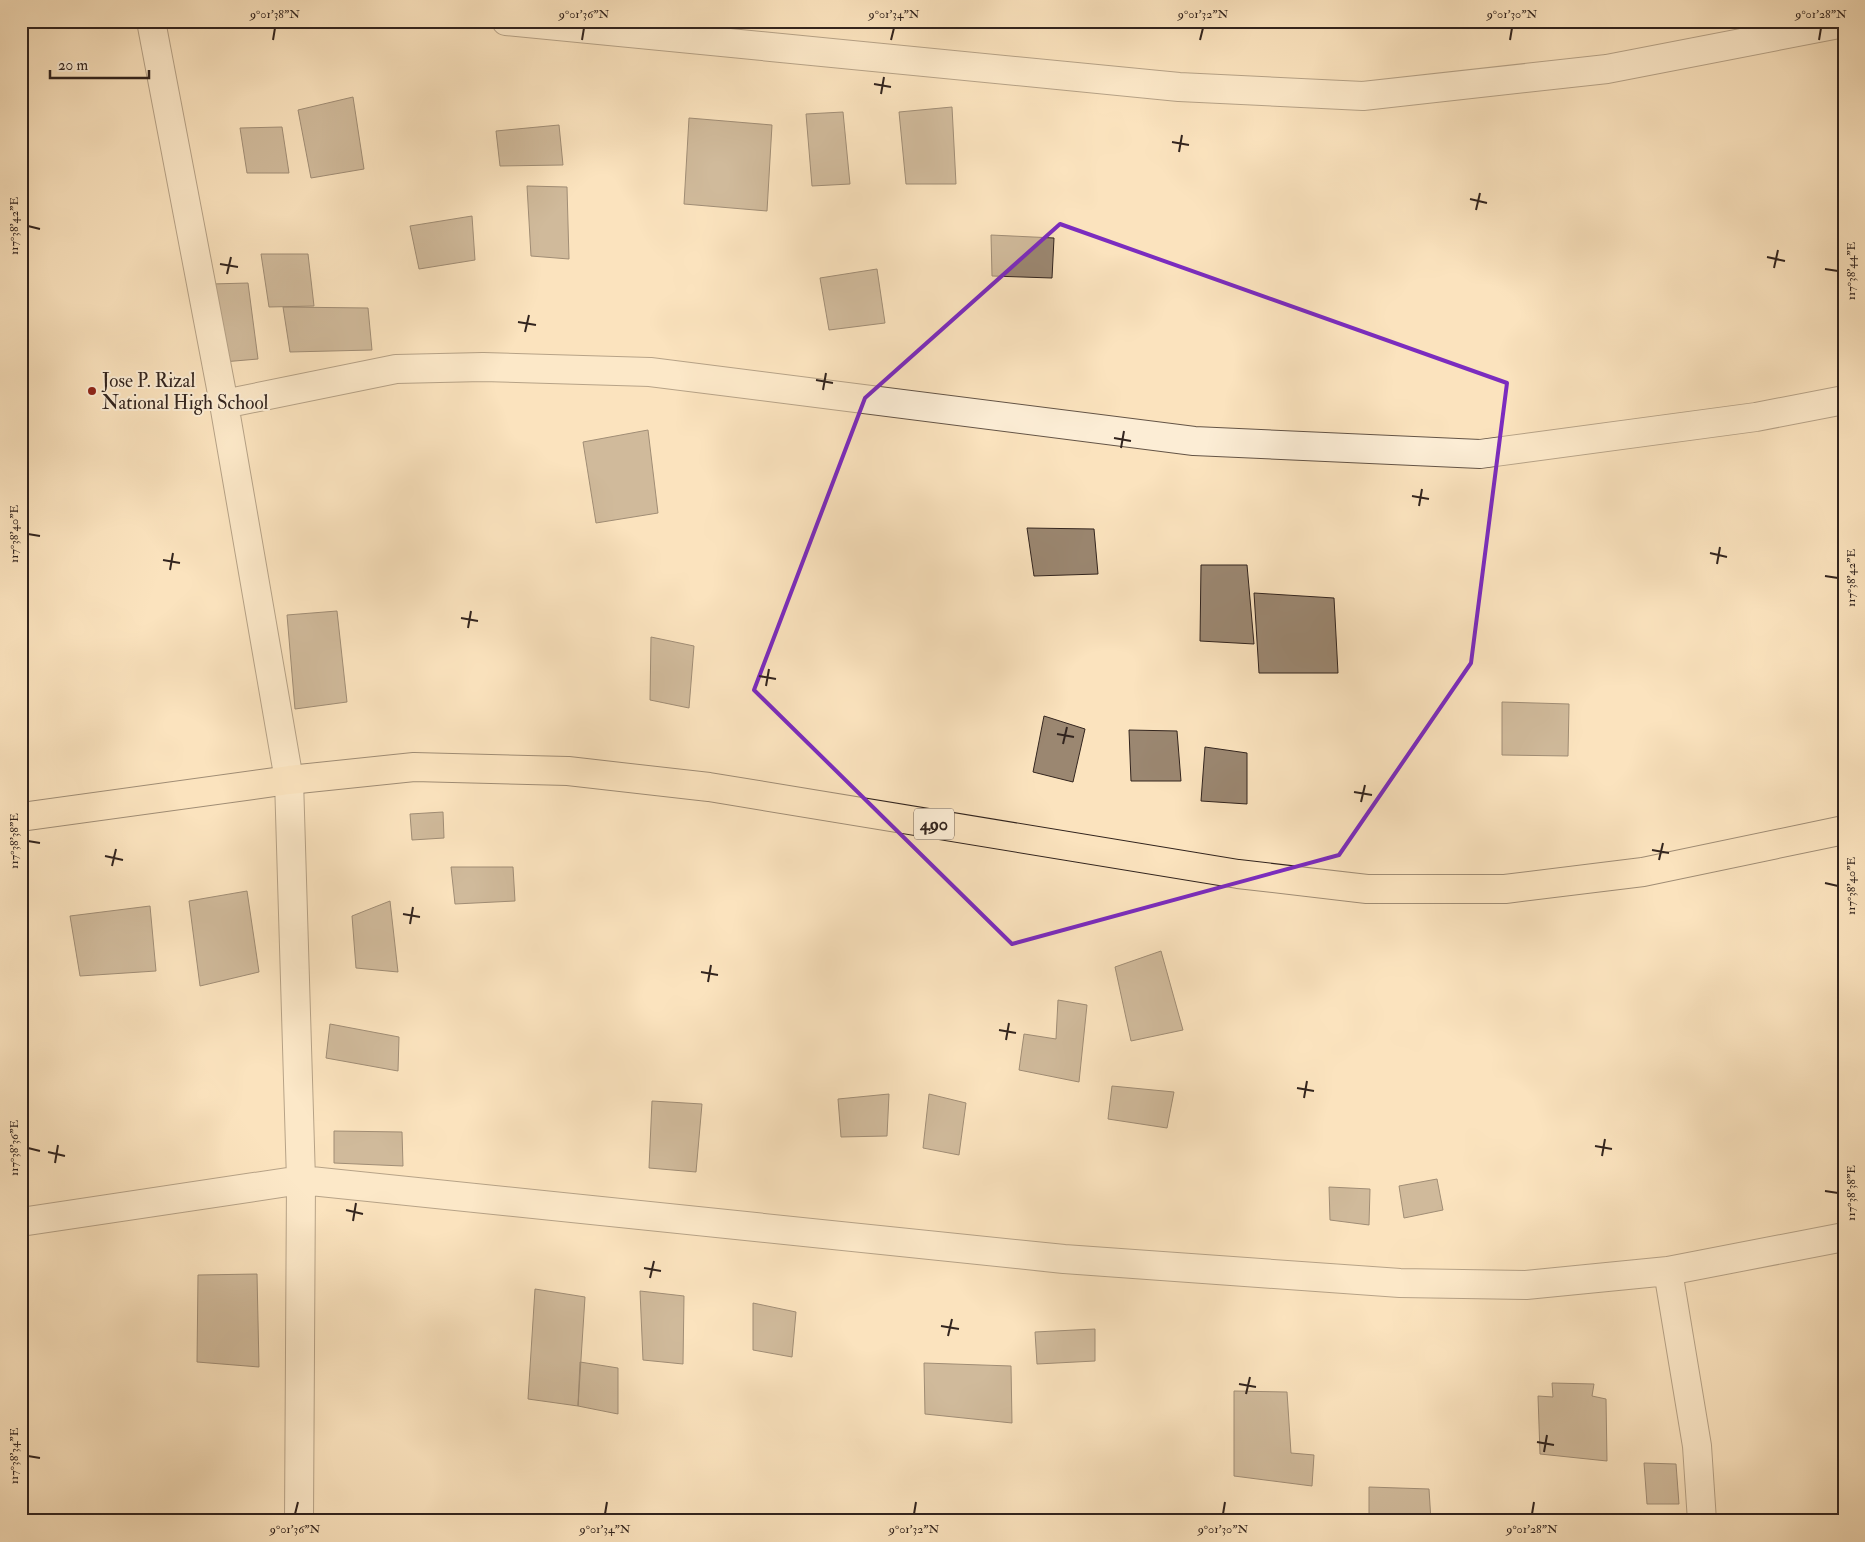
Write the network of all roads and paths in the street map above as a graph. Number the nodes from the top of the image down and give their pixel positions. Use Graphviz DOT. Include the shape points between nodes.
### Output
graph roads {
  1 [pos="151,21"];
  2 [pos="506,21"];
  3 [pos="1844,23"];
  4 [pos="1844,400"];
  5 [pos="224,404"];
  6 [pos="289,780"];
  7 [pos="21,817"];
  8 [pos="1844,830"];
  9 [pos="301,1180"];
  10 [pos="21,1222"];
  11 [pos="1844,1237"];
  12 [pos="1668,1271"];
  13 [pos="299,1521"];
  14 [pos="1702,1521"];
  1 -- 5 [label="street"];
  2 -- 3 [label="street" via="1179,87 1363,96 1607,69"];
  4 -- 5 [label="street" via="1756,417 1480,454 1194,441 650,372 483,367 396,369"];
  5 -- 6 [label="street"];
  6 -- 7 [label="main road, 490"];
  6 -- 8 [label="main road, 490" via="414,767 568,771 709,787 1228,872 1367,890 1505,889 1633,874"];
  6 -- 9 [label="street"];
  9 -- 10 [label="street"];
  9 -- 12 [label="street" via="1064,1259 1400,1283 1526,1286"];
  9 -- 13 [label="street"];
  11 -- 12 [label="street"];
  12 -- 14 [label="street" via="1697,1446"];
}
